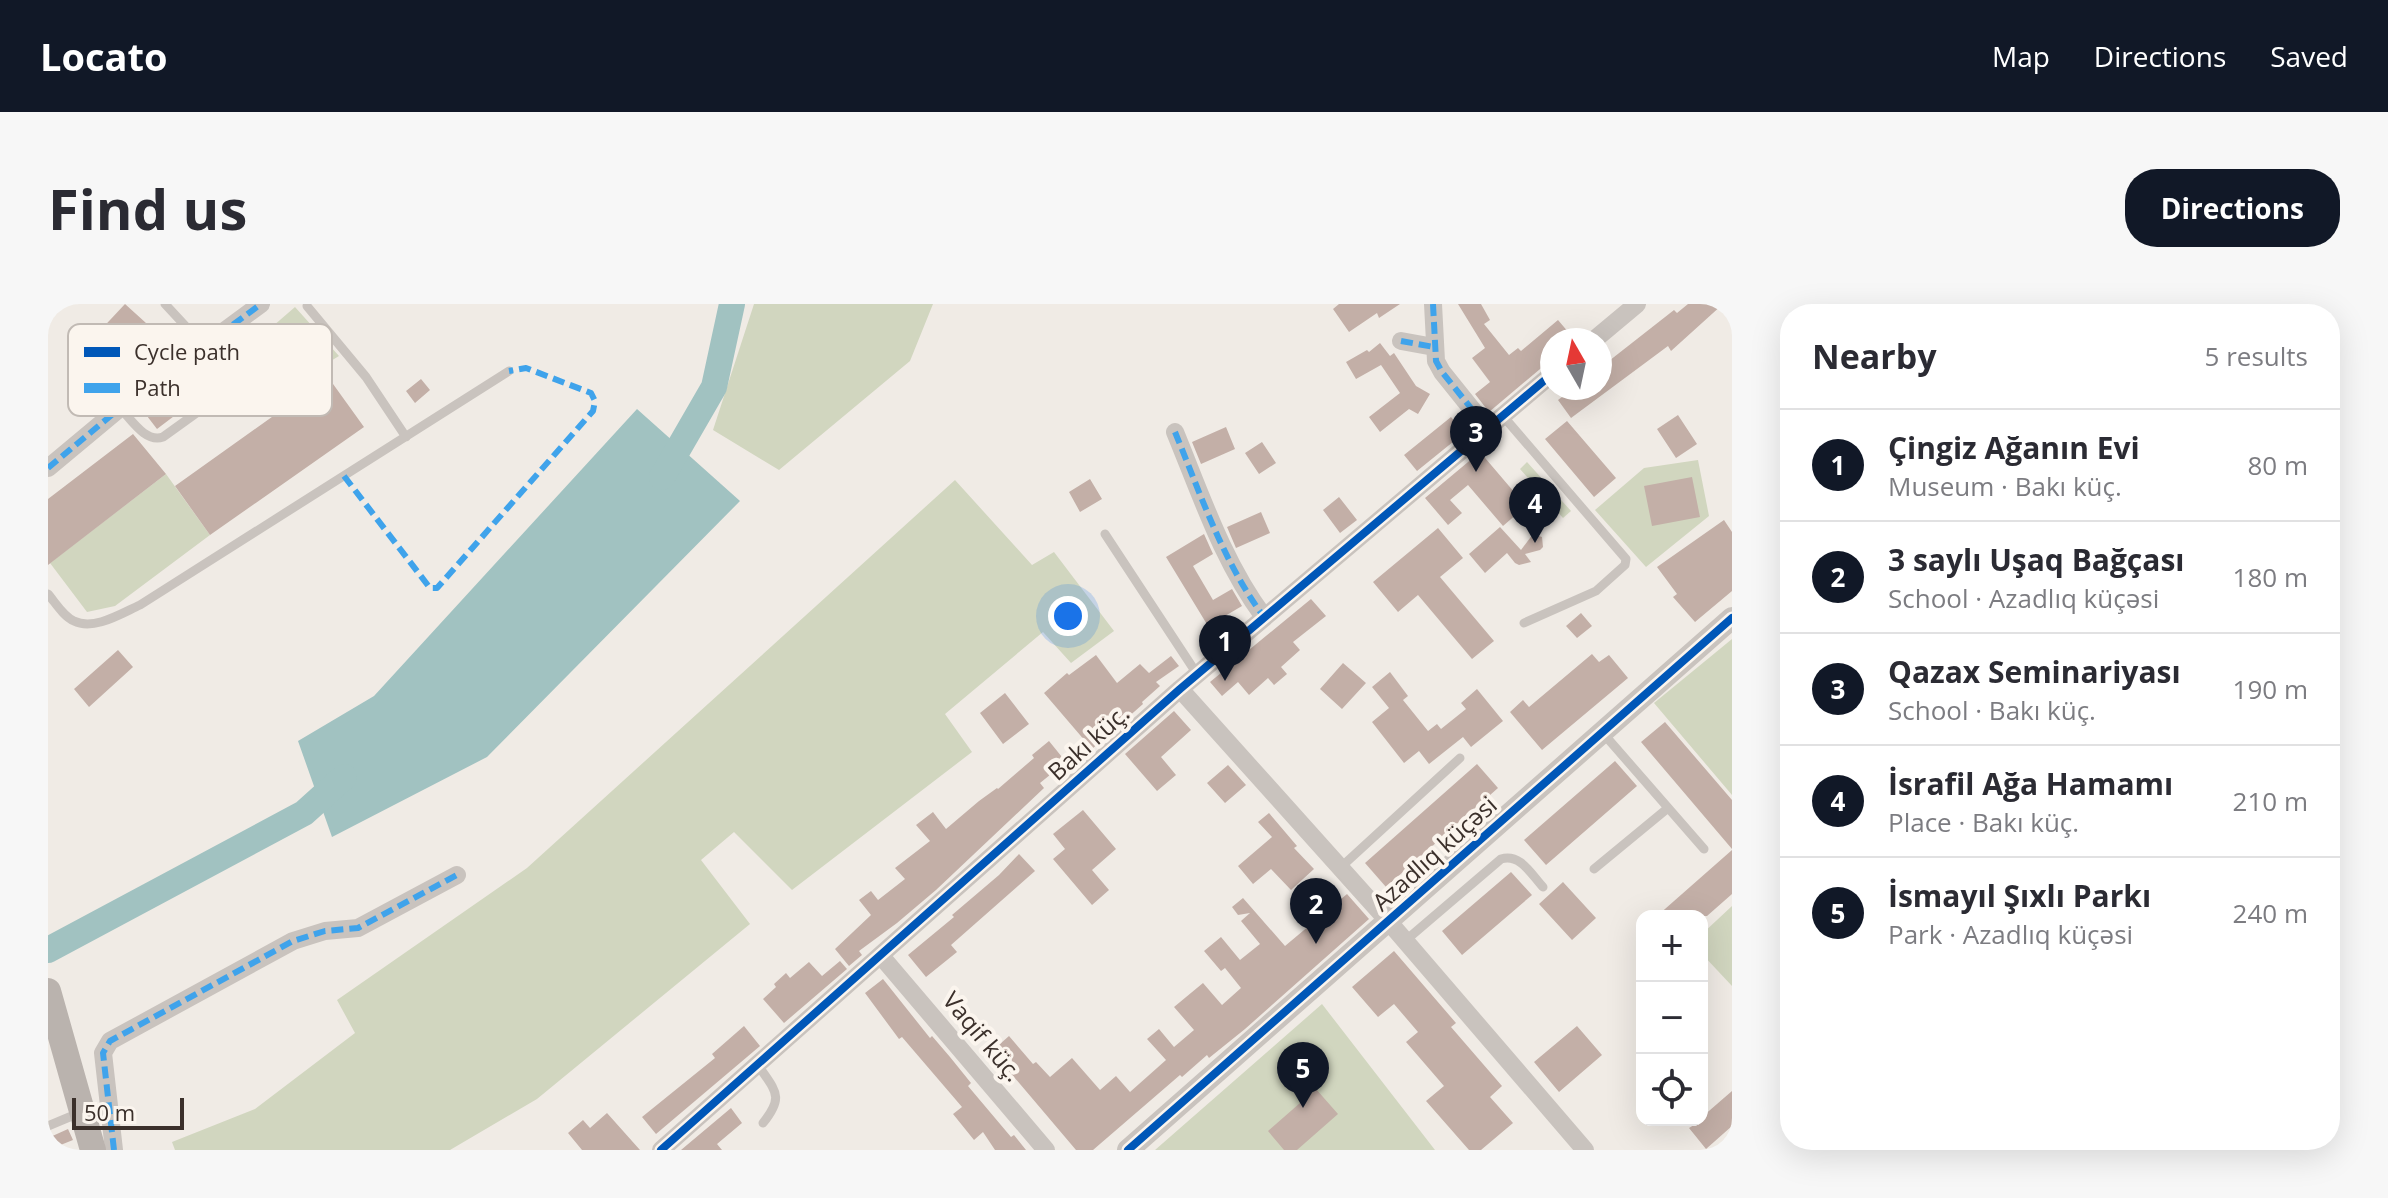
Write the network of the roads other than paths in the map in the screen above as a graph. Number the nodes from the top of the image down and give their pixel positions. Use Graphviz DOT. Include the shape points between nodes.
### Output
graph roads {
  1 [pos="165,304"];
  2 [pos="1433,304"];
  3 [pos="1637,304"];
  4 [pos="307,306"];
  5 [pos="248,308"];
  6 [pos="184,324"];
  7 [pos="229,324"];
  8 [pos="322,324"];
  9 [pos="1608,328"];
  10 [pos="332,336"];
  11 [pos="1401,341"];
  12 [pos="1434,347"];
  13 [pos="509,371"];
  14 [pos="1540,384"];
  15 [pos="1502,415"];
  16 [pos="110,416"];
  17 [pos="128,416"];
  18 [pos="192,416"];
  19 [pos="1487,428"];
  20 [pos="1175,432"];
  21 [pos="406,437"];
  22 [pos="48,468"];
  23 [pos="1105,534"];
  24 [pos="48,594"];
  25 [pos="1264,617"];
  26 [pos="1732,618"];
  27 [pos="1524,623"];
  28 [pos="1197,674"];
  29 [pos="1180,689"];
  30 [pos="1602,732"];
  31 [pos="1460,758"];
  32 [pos="1668,808"];
  33 [pos="1704,849"];
  34 [pos="1340,868"];
  35 [pos="1594,869"];
  36 [pos="457,875"];
  37 [pos="1543,887"];
  38 [pos="1389,922"];
  39 [pos="1405,941"];
  40 [pos="881,956"];
  41 [pos="48,991"];
  42 [pos="758,1065"];
  43 [pos="82,1112"];
  44 [pos="763,1123"];
  45 [pos="48,1126"];
  46 [pos="93,1150"];
  47 [pos="114,1150"];
  48 [pos="661,1150"];
  49 [pos="1046,1150"];
  50 [pos="1128,1150"];
  51 [pos="1585,1150"];
  1 -- 6 [label="lane"];
  2 -- 12 [label="street"];
  3 -- 9 [label="street"];
  4 -- 8 [label="lane"];
  5 -- 7 [label="street"];
  10 -- 21 [label="lane"];
  11 -- 12 [label="street"];
  12 -- 19 [label="street" via="1442,372"];
  13 -- 21 [label="lane"];
  14 -- 15 [label="street, Bakı küç."];
  15 -- 19 [label="street, Bakı küç."];
  15 -- 27 [label="lane" via="1626,559 1596,591"];
  16 -- 22 [label="street"];
  17 -- 18 [label="lane" via="156,439"];
  19 -- 25 [label="street, Bakı küç."];
  20 -- 25 [label="street" via="1229,560"];
  21 -- 24 [label="lane" via="117,616 75,622"];
  23 -- 28 [label="lane"];
  25 -- 28 [label="street, Bakı küç."];
  26 -- 30 [label="street, Azadlıq küçəsi"];
  28 -- 29 [label="street, Bakı küç."];
  29 -- 34 [label="street"];
  29 -- 40 [label="street, Bakı küç."];
  30 -- 32 [label="lane"];
  30 -- 38 [label="street, Azadlıq küçəsi"];
  31 -- 34 [label="lane"];
  32 -- 33 [label="lane"];
  32 -- 35 [label="lane"];
  34 -- 38 [label="street"];
  36 -- 47 [label="street" via="358,928 293,941 110,1041 103,1053"];
  37 -- 39 [label="lane" via="1517,859 1501,859"];
  38 -- 39 [label="street"];
  38 -- 50 [label="street, Azadlıq küçəsi"];
  39 -- 51 [label="street"];
  40 -- 42 [label="street, Bakı küç."];
  40 -- 49 [label="street, Vaqif küç."];
  41 -- 43 [label="main road"];
  42 -- 44 [label="lane" via="777,1099"];
  42 -- 48 [label="street, Bakı küç."];
  43 -- 45 [label="lane"];
  43 -- 46 [label="main road"];
}
